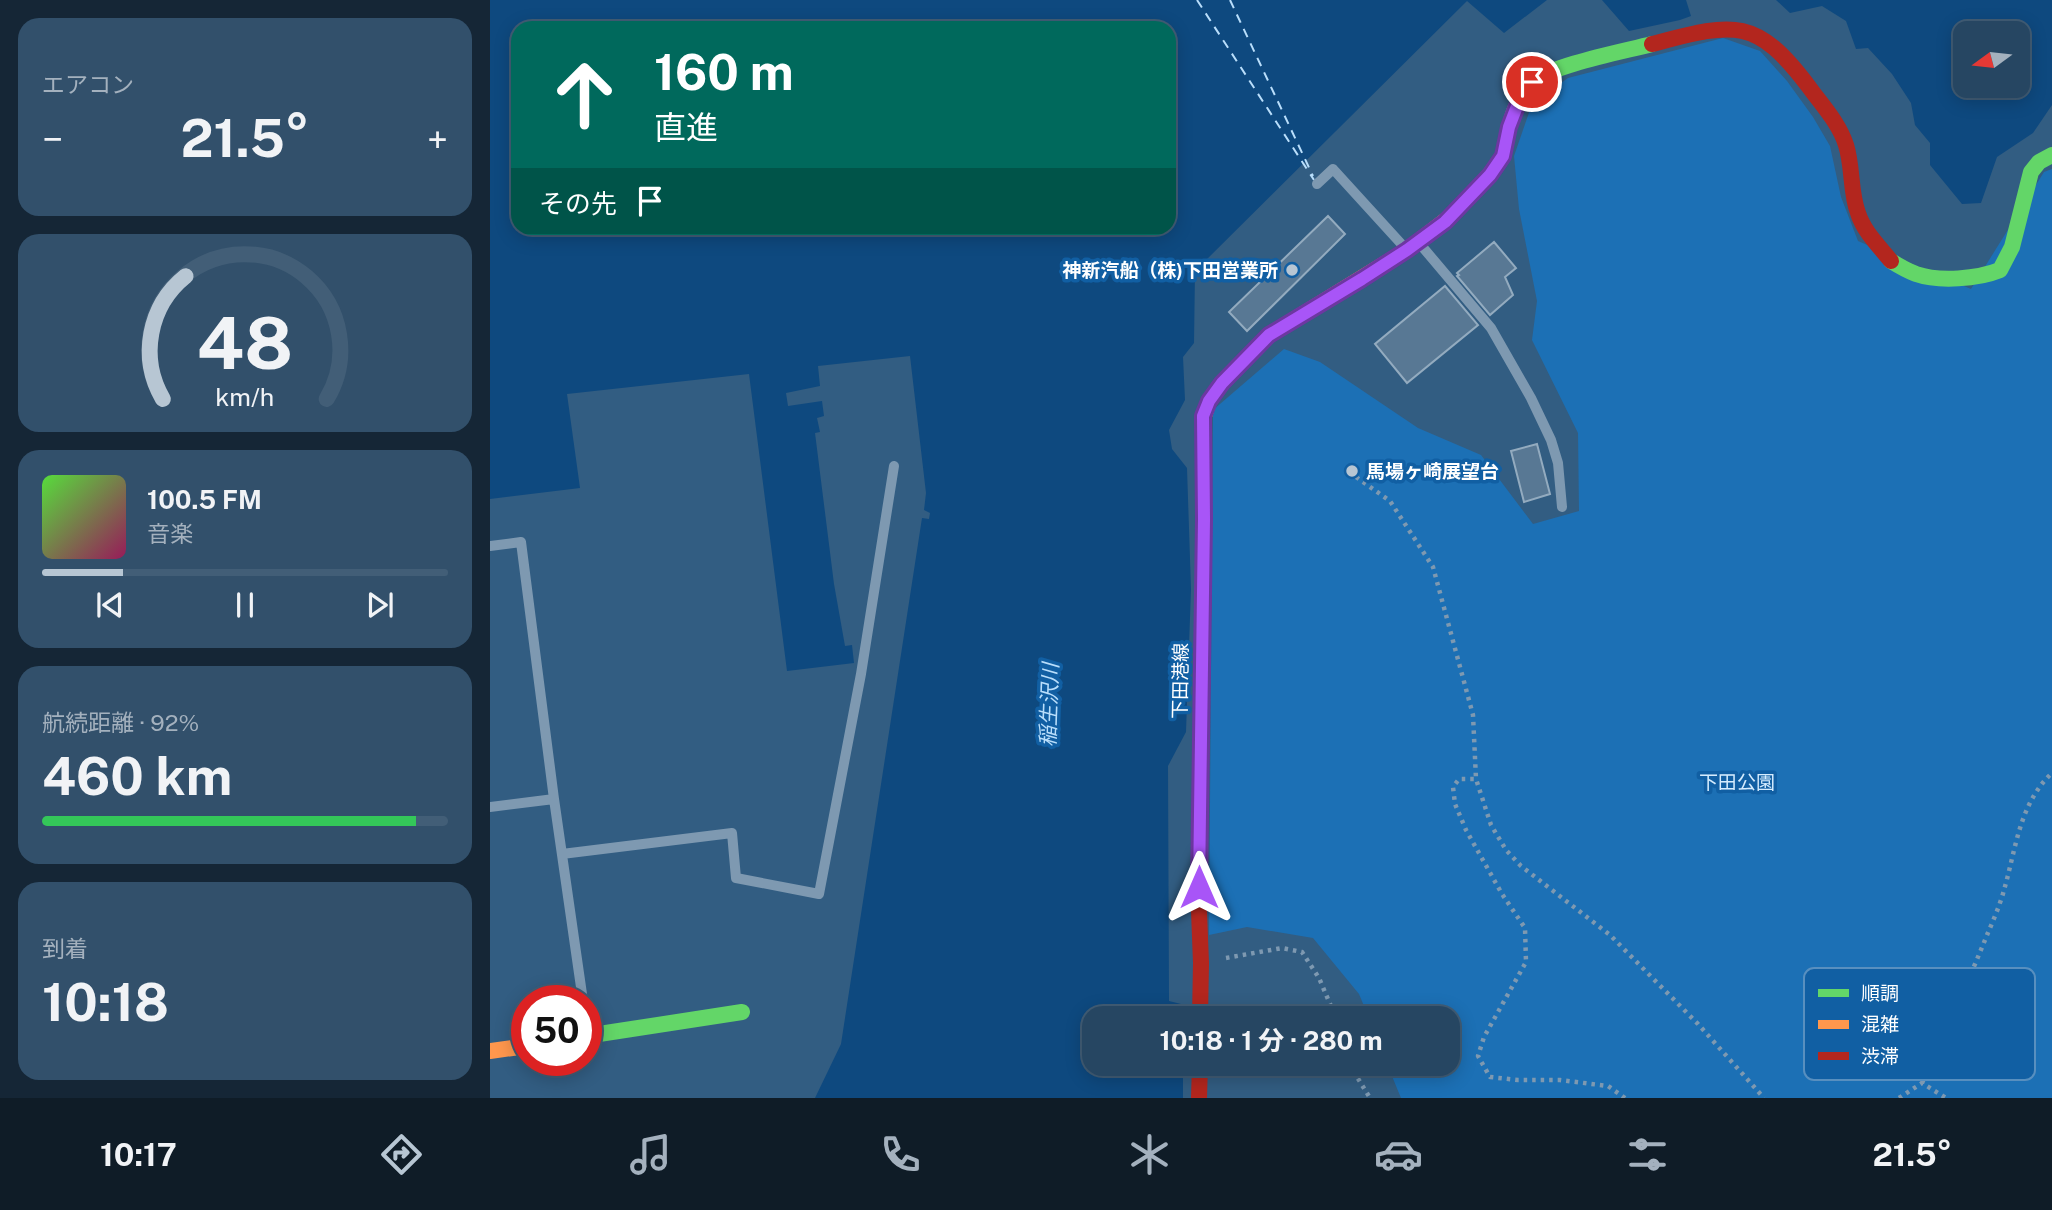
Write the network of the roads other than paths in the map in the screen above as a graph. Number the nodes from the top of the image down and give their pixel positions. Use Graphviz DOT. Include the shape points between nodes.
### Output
graph roads {
  1 [pos="2052,155"];
  2 [pos="1317,184"];
  3 [pos="1412,246"];
  4 [pos="894,466"];
  5 [pos="1562,507"];
  6 [pos="490,546"];
  7 [pos="554,799"];
  8 [pos="490,807"];
  9 [pos="562,854"];
  10 [pos="581,985"];
  11 [pos="1200,1006"];
  12 [pos="742,1012"];
  13 [pos="602,1031"];
  14 [pos="511,1048"];
  15 [pos="490,1051"];
  16 [pos="1199,1076"];
  17 [pos="1199,1098"];
  1 -- 3 [label="street, 下田港線" via="2031,172 2012,247 2000,270 1964,278 1916,274 1892,262 1866,231 1857,212 1840,129 1791,63 1752,33 1707,30 1573,65 1532,82 1519,101 1503,156 1490,175 1445,222"];
  2 -- 3 [label="lane" via="1333,169"];
  3 -- 5 [label="lane" via="1491,328 1551,440"];
  3 -- 11 [label="street, 下田港線" via="1269,335 1222,383 1203,416"];
  4 -- 9 [label="lane" via="819,894 736,878 732,833"];
  6 -- 7 [label="lane" via="521,542"];
  7 -- 8 [label="lane"];
  7 -- 9 [label="lane"];
  9 -- 10 [label="lane"];
  12 -- 13 [label="street"];
  14 -- 15 [label="street"];
  16 -- 17 [label="street"];
}
